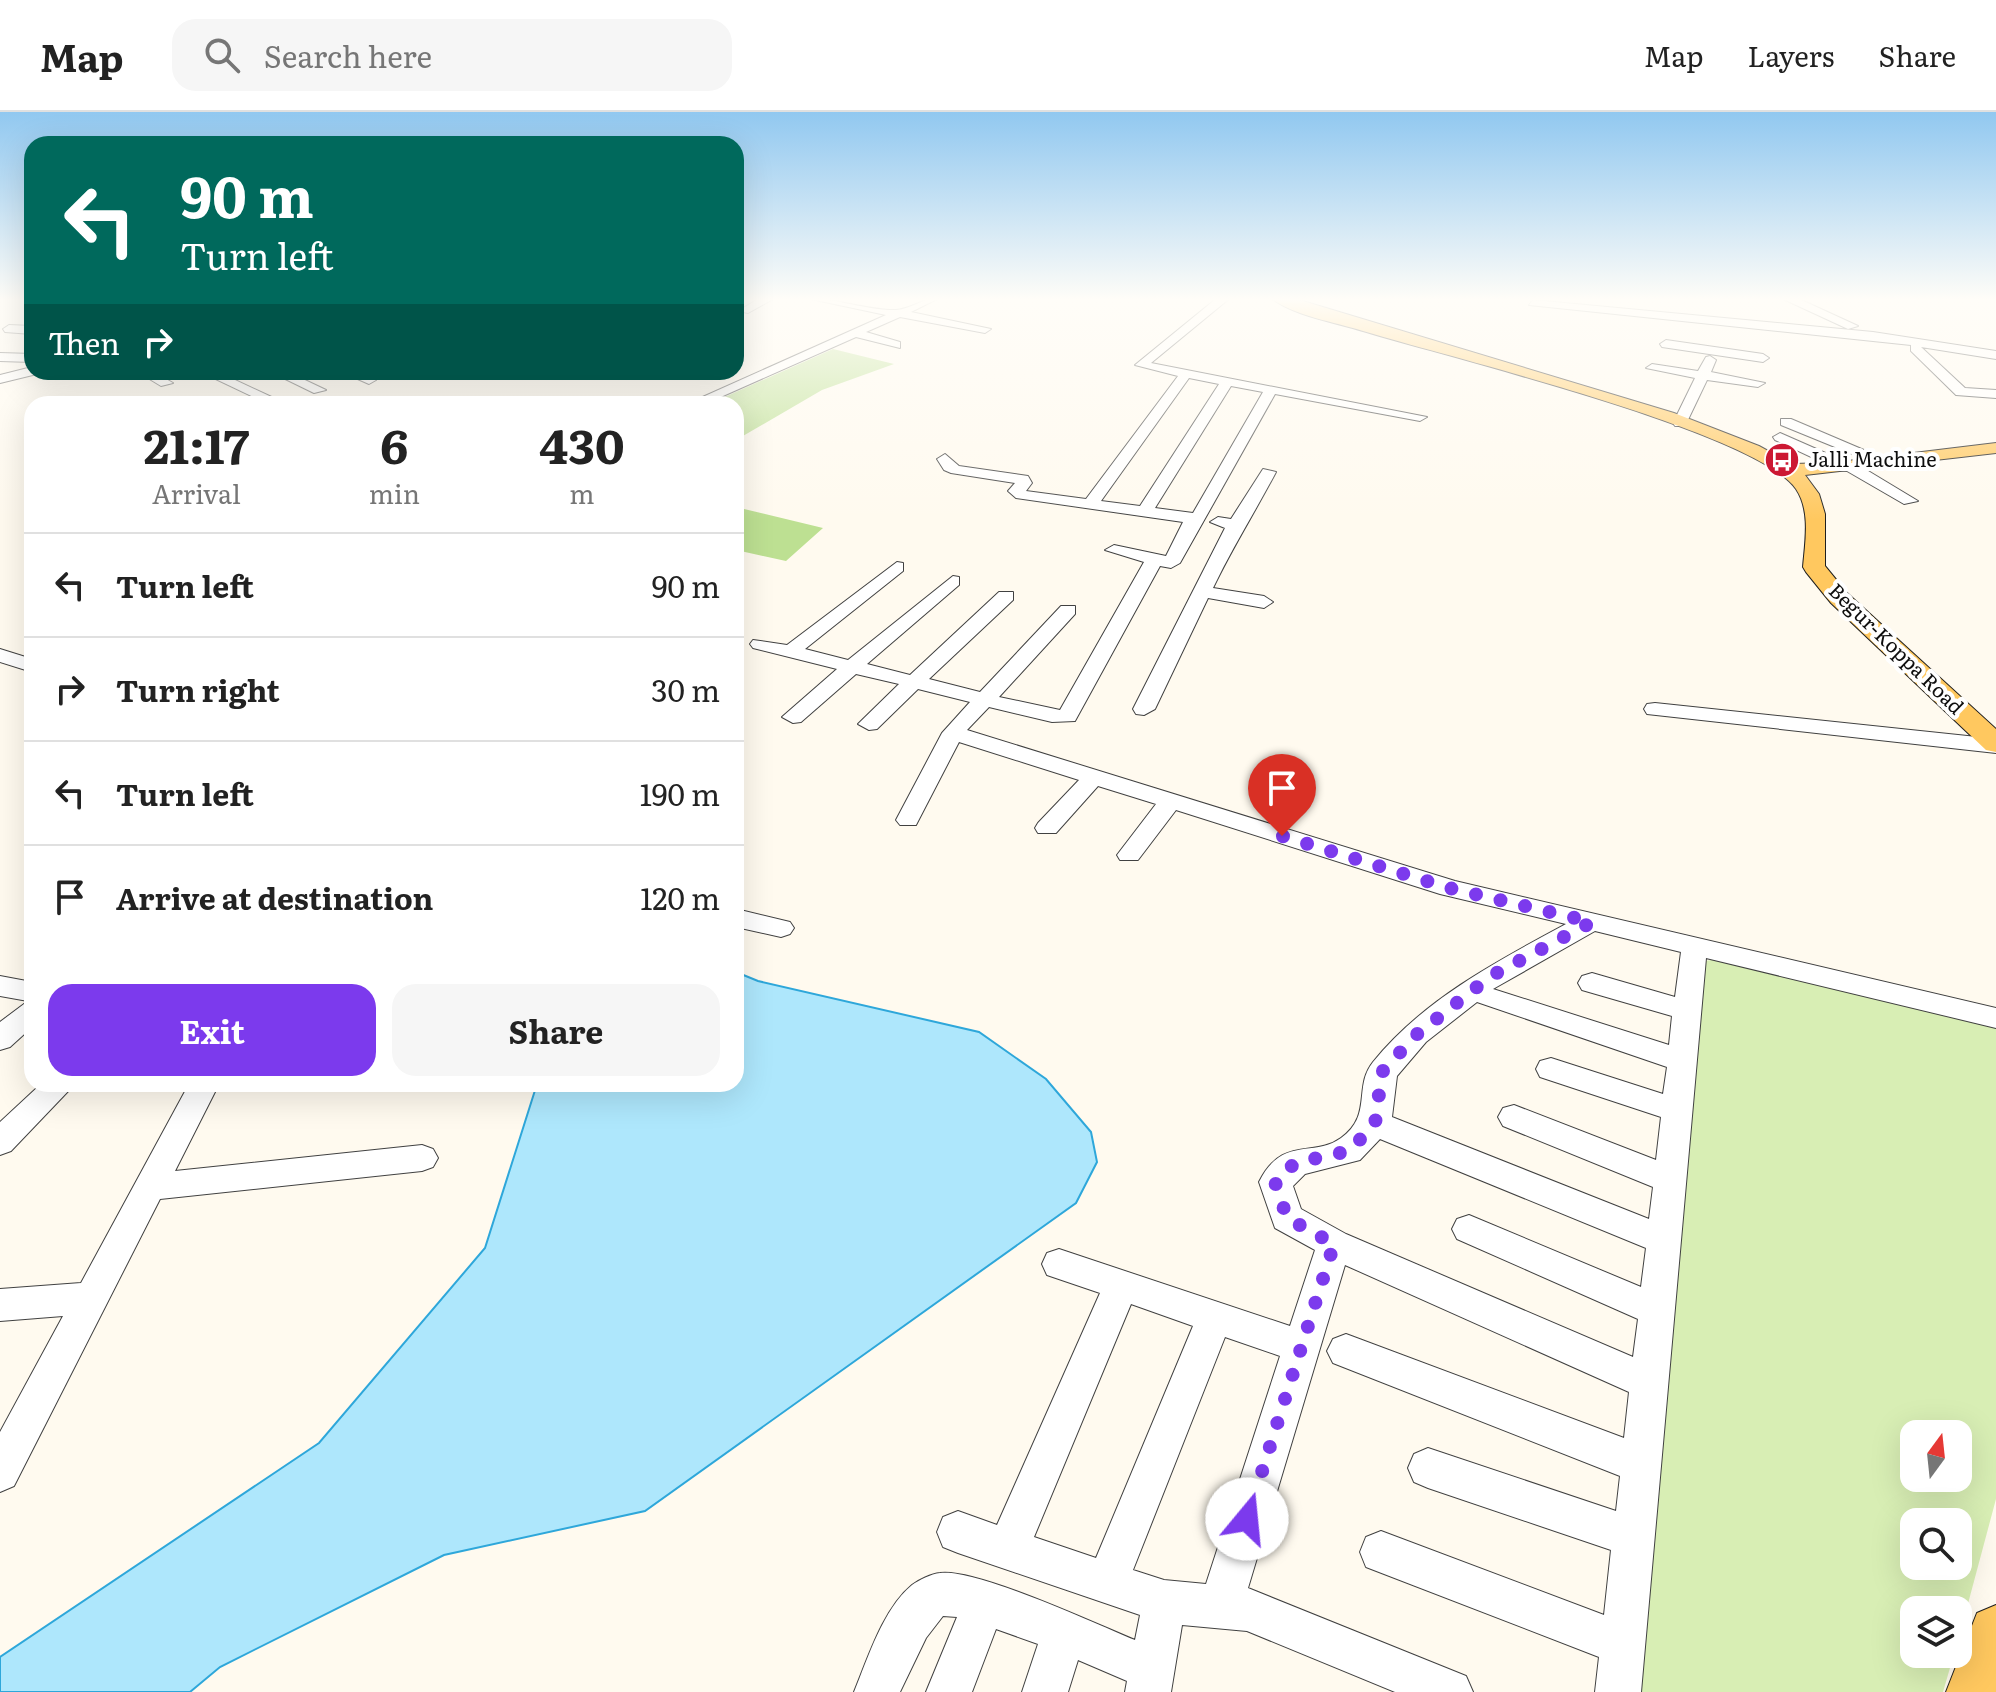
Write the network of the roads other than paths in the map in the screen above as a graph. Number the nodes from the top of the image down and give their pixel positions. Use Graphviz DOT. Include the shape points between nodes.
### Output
graph roads {
  1 [pos="768,372"];
  2 [pos="1187,372"];
  3 [pos="1515,372"];
  4 [pos="1679,372"];
  5 [pos="1705,372"];
  6 [pos="1940,372"];
  7 [pos="24,373"];
  8 [pos="1703,375"];
  9 [pos="0,379"];
  10 [pos="160,380"];
  11 [pos="225,380"];
  12 [pos="296,380"];
  13 [pos="1228,380"];
  14 [pos="166,383"];
  15 [pos="1649,383"];
  16 [pos="1758,383"];
  17 [pos="1272,388"];
  18 [pos="319,390"];
  19 [pos="1696,390"];
  20 [pos="1996,394"];
  21 [pos="262,396"];
  22 [pos="712,396"];
  23 [pos="1420,417"];
  24 [pos="1680,423"];
  25 [pos="1996,448"];
  26 [pos="945,459"];
  27 [pos="1884,462"];
  28 [pos="1847,467"];
  29 [pos="1790,470"];
  30 [pos="1268,472"];
  31 [pos="1910,501"];
  32 [pos="1090,505"];
  33 [pos="1144,512"];
  34 [pos="1196,519"];
  35 [pos="1235,525"];
  36 [pos="1114,550"];
  37 [pos="1154,560"];
  38 [pos="897,567"];
  39 [pos="953,581"];
  40 [pos="1202,592"];
  41 [pos="1006,596"];
  42 [pos="1264,602"];
  43 [pos="1068,610"];
  44 [pos="760,644"];
  45 [pos="791,651"];
  46 [pos="0,655"];
  47 [pos="24,663"];
  48 [pos="853,667"];
  49 [pos="915,682"];
  50 [pos="984,699"];
  51 [pos="1144,709"];
  52 [pos="1655,709"];
  53 [pos="793,717"];
  54 [pos="869,724"];
  55 [pos="953,733"];
  56 [pos="1996,745"];
  57 [pos="1094,777"];
  58 [pos="1171,801"];
  59 [pos="908,820"];
  60 [pos="1047,828"];
  61 [pos="1129,855"];
  62 [pos="744,920"];
  63 [pos="1592,922"];
  64 [pos="781,928"];
  65 [pos="1697,948"];
  66 [pos="1592,983"];
  67 [pos="0,986"];
  68 [pos="24,990"];
  69 [pos="1488,997"];
  70 [pos="1686,1010"];
  71 [pos="24,1017"];
  72 [pos="1996,1018"];
  73 [pos="0,1039"];
  74 [pos="1681,1060"];
  75 [pos="1551,1069"];
  76 [pos="52,1092"];
  77 [pos="200,1092"];
  78 [pos="1675,1110"];
  79 [pos="1514,1117"];
  80 [pos="1375,1124"];
  81 [pos="0,1142"];
  82 [pos="422,1158"];
  83 [pos="1668,1179"];
  84 [pos="150,1187"];
  85 [pos="1469,1229"];
  86 [pos="1662,1239"];
  87 [pos="1334,1244"];
  88 [pos="1059,1264"];
  89 [pos="1121,1285"];
  90 [pos="91,1298"];
  91 [pos="0,1305"];
  92 [pos="1655,1310"];
  93 [pos="1215,1316"];
  94 [pos="1300,1346"];
  95 [pos="1346,1351"];
  96 [pos="1648,1382"];
  97 [pos="12,1426"];
  98 [pos="1640,1464"];
  99 [pos="1428,1468"];
  100 [pos="0,1472"];
  101 [pos="958,1532"];
  102 [pos="1633,1537"];
  103 [pos="1008,1549"];
  104 [pos="1381,1552"];
  105 [pos="1107,1582"];
  106 [pos="1164,1602"];
  107 [pos="984,1603"];
  108 [pos="1221,1605"];
  109 [pos="1996,1632"];
  110 [pos="1064,1634"];
  111 [pos="1623,1644"];
  112 [pos="1151,1681"];
  113 [pos="877,1692"];
  114 [pos="949,1692"];
  115 [pos="1045,1692"];
  116 [pos="1450,1692"];
  117 [pos="1618,1692"];
  118 [pos="1974,1692"];
  1 -- 22 [label="street"];
  2 -- 13 [label="street"];
  2 -- 32 [label="street"];
  3 -- 24 [label="main road, Begur-Koppa Road"];
  4 -- 8 [label="street"];
  5 -- 8 [label="street"];
  6 -- 20 [label="street" via="1961,392"];
  7 -- 9 [label="street"];
  8 -- 16 [label="street"];
  8 -- 19 [label="street"];
  10 -- 14 [label="street"];
  11 -- 21 [label="street"];
  12 -- 18 [label="street"];
  13 -- 17 [label="street"];
  13 -- 33 [label="street"];
  15 -- 19 [label="street"];
  17 -- 23 [label="street"];
  17 -- 34 [label="street"];
  19 -- 24 [label="street"];
  24 -- 29 [label="main road, Begur-Koppa Road"];
  25 -- 27 [label="main road"];
  26 -- 32 [label="street" via="956,470 1022,479 1016,491 1022,495"];
  27 -- 28 [label="main road"];
  27 -- 28 [label="street" via="1783,430"];
  28 -- 29 [label="main road"];
  28 -- 31 [label="street"];
  29 -- 56 [label="main road, Begur-Koppa Road" via="1807,490 1816,515 1814,567 1839,598"];
  30 -- 35 [label="street"];
  32 -- 33 [label="street"];
  33 -- 34 [label="street"];
  34 -- 35 [label="street"];
  34 -- 37 [label="street" via="1171,563"];
  35 -- 40 [label="street"];
  36 -- 37 [label="street"];
  37 -- 50 [label="street" via="1067,716"];
  38 -- 45 [label="street"];
  39 -- 48 [label="street"];
  40 -- 42 [label="street"];
  40 -- 51 [label="street"];
  41 -- 49 [label="street"];
  43 -- 50 [label="street"];
  44 -- 45 [label="street"];
  45 -- 48 [label="street"];
  46 -- 47 [label="street"];
  48 -- 49 [label="street"];
  48 -- 53 [label="street"];
  49 -- 50 [label="street"];
  49 -- 54 [label="street"];
  50 -- 55 [label="street"];
  52 -- 56 [label="street"];
  55 -- 57 [label="street"];
  55 -- 59 [label="street"];
  57 -- 58 [label="street"];
  57 -- 60 [label="street"];
  58 -- 61 [label="street"];
  58 -- 63 [label="street" via="1449,888"];
  62 -- 64 [label="street"];
  63 -- 65 [label="street"];
  63 -- 80 [label="street" via="1491,976 1416,1035 1382,1072"];
  65 -- 70 [label="street"];
  65 -- 72 [label="street"];
  66 -- 70 [label="street"];
  67 -- 68 [label="street"];
  69 -- 74 [label="street"];
  70 -- 74 [label="street"];
  71 -- 73 [label="street"];
  74 -- 78 [label="street"];
  75 -- 78 [label="street"];
  76 -- 81 [label="street"];
  77 -- 84 [label="street"];
  78 -- 83 [label="street"];
  79 -- 83 [label="street"];
  80 -- 86 [label="street"];
  80 -- 87 [label="street" via="1349,1151 1295,1163 1275,1182 1287,1218"];
  82 -- 84 [label="street"];
  83 -- 86 [label="street"];
  84 -- 90 [label="street"];
  85 -- 92 [label="street"];
  86 -- 92 [label="street"];
  87 -- 94 [label="street"];
  87 -- 96 [label="street"];
  88 -- 89 [label="street"];
  89 -- 93 [label="street"];
  89 -- 103 [label="street"];
  90 -- 91 [label="street"];
  90 -- 97 [label="street"];
  92 -- 96 [label="street"];
  93 -- 94 [label="street"];
  93 -- 105 [label="street"];
  94 -- 108 [label="street"];
  95 -- 98 [label="street"];
  96 -- 98 [label="street"];
  97 -- 100 [label="street"];
  98 -- 102 [label="street"];
  99 -- 102 [label="street"];
  101 -- 103 [label="street"];
  102 -- 111 [label="street"];
  103 -- 105 [label="street"];
  104 -- 111 [label="street"];
  105 -- 106 [label="street"];
  106 -- 108 [label="street"];
  106 -- 112 [label="street"];
  107 -- 110 [label="street"];
  107 -- 113 [label="street" via="955,1593 938,1594 925,1603"];
  107 -- 114 [label="street"];
  108 -- 116 [label="street" via="1247,1609"];
  109 -- 118 [label="main road"];
  110 -- 112 [label="street"];
  110 -- 115 [label="street"];
  111 -- 117 [label="street"];
}
